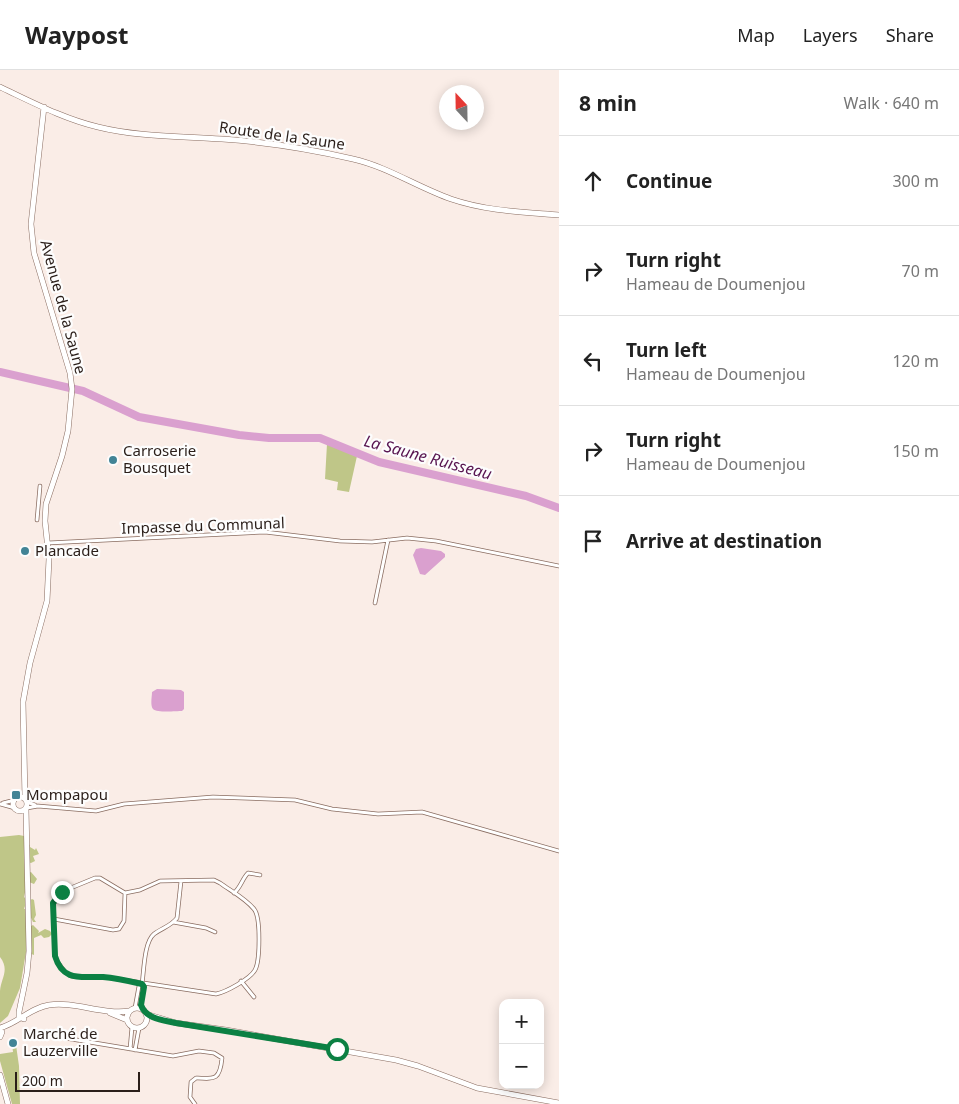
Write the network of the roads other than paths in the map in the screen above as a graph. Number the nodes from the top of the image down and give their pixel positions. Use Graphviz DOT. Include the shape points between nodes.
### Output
graph roads {
  1 [pos="0,87"];
  2 [pos="44,107"];
  3 [pos="53,112"];
  4 [pos="42,130"];
  5 [pos="559,215"];
  6 [pos="40,486"];
  7 [pos="38,503"];
  8 [pos="46,504"];
  9 [pos="37,520"];
  10 [pos="388,540"];
  11 [pos="48,544"];
  12 [pos="559,566"];
  13 [pos="375,603"];
  14 [pos="24,784"];
  15 [pos="16,799"];
  16 [pos="26,800"];
  17 [pos="0,804"];
  18 [pos="38,806"];
  19 [pos="26,808"];
  20 [pos="16,810"];
  21 [pos="26,825"];
  22 [pos="559,851"];
  23 [pos="260,875"];
  24 [pos="180,881"];
  25 [pos="125,893"];
  26 [pos="234,893"];
  27 [pos="54,919"];
  28 [pos="174,922"];
  29 [pos="215,932"];
  30 [pos="241,981"];
  31 [pos="142,984"];
  32 [pos="254,997"];
  33 [pos="135,1008"];
  34 [pos="102,1011"];
  35 [pos="129,1011"];
  36 [pos="144,1012"];
  37 [pos="23,1017"];
  38 [pos="127,1020"];
  39 [pos="169,1021"];
  40 [pos="146,1022"];
  41 [pos="132,1027"];
  42 [pos="138,1028"];
  43 [pos="0,1031"];
  44 [pos="65,1038"];
  45 [pos="132,1049"];
  46 [pos="0,1075"];
  47 [pos="559,1103"];
  48 [pos="8,1104"];
  49 [pos="195,1104"];
  1 -- 2 [label="street, Route de la Saune"];
  2 -- 3 [label="street, Route de la Saune"];
  2 -- 4 [label="street, Avenue de la Saune"];
  3 -- 4 [label="street, Avenue de la Saune"];
  3 -- 5 [label="street, Route de la Saune" via="109,129 266,143 352,158 472,205"];
  4 -- 8 [label="street, Avenue de la Saune" via="31,230 34,253 71,381 64,449"];
  6 -- 7 [label="street"];
  7 -- 8 [label="street"];
  7 -- 9 [label="street"];
  8 -- 11 [label="street, Avenue de la Saune"];
  10 -- 11 [label="street, Impasse du Communal" via="340,541 265,532"];
  10 -- 12 [label="street, Impasse du Communal" via="436,540"];
  10 -- 13 [label="street"];
  11 -- 14 [label="street, Avenue de la Saune" via="47,601 24,687"];
  14 -- 15 [label="street, Avenue de la Saune"];
  14 -- 16 [label="street, Avenue de la Saune"];
  15 -- 16 [label="street"];
  15 -- 17 [label="street"];
  15 -- 20 [label="street, Avenue de la Saune" via="13,804"];
  16 -- 18 [label="street"];
  16 -- 19 [label="street, Avenue de la Saune"];
  17 -- 20 [label="street"];
  18 -- 19 [label="street"];
  18 -- 22 [label="street" via="96,811 124,804 213,797 295,800 332,809 378,814 422,812"];
  19 -- 20 [label="street"];
  19 -- 21 [label="street"];
  20 -- 21 [label="street"];
  21 -- 37 [label="street" via="29,951 22,997"];
  23 -- 26 [label="street" via="248,873"];
  24 -- 25 [label="street" via="160,882"];
  24 -- 26 [label="street" via="214,880"];
  24 -- 28 [label="street"];
  25 -- 27 [label="street" via="100,878 90,879 56,897"];
  25 -- 27 [label="street" via="124,920 119,929"];
  26 -- 30 [label="street" via="255,909 258,918 256,969"];
  27 -- 31 [label="street" via="57,961 65,972 71,976 104,977"];
  28 -- 29 [label="street"];
  28 -- 31 [label="street" via="149,939"];
  30 -- 31 [label="street" via="216,994"];
  30 -- 32 [label="street"];
  31 -- 33 [label="street"];
  31 -- 36 [label="street"];
  33 -- 35 [label="street"];
  33 -- 36 [label="street"];
  34 -- 35 [label="street"];
  34 -- 37 [label="street" via="56,1006"];
  34 -- 38 [label="street"];
  35 -- 38 [label="street"];
  36 -- 39 [label="street"];
  36 -- 40 [label="street"];
  37 -- 43 [label="street"];
  38 -- 41 [label="street"];
  39 -- 40 [label="street"];
  39 -- 47 [label="street" via="396,1060 477,1088"];
  40 -- 42 [label="street"];
  41 -- 42 [label="street"];
  41 -- 45 [label="street"];
  42 -- 45 [label="street"];
  44 -- 45 [label="street"];
  45 -- 49 [label="street" via="173,1056 198,1051 220,1056 222,1061 215,1077 210,1080 196,1078 191,1082 190,1097"];
  46 -- 48 [label="street"];
}
